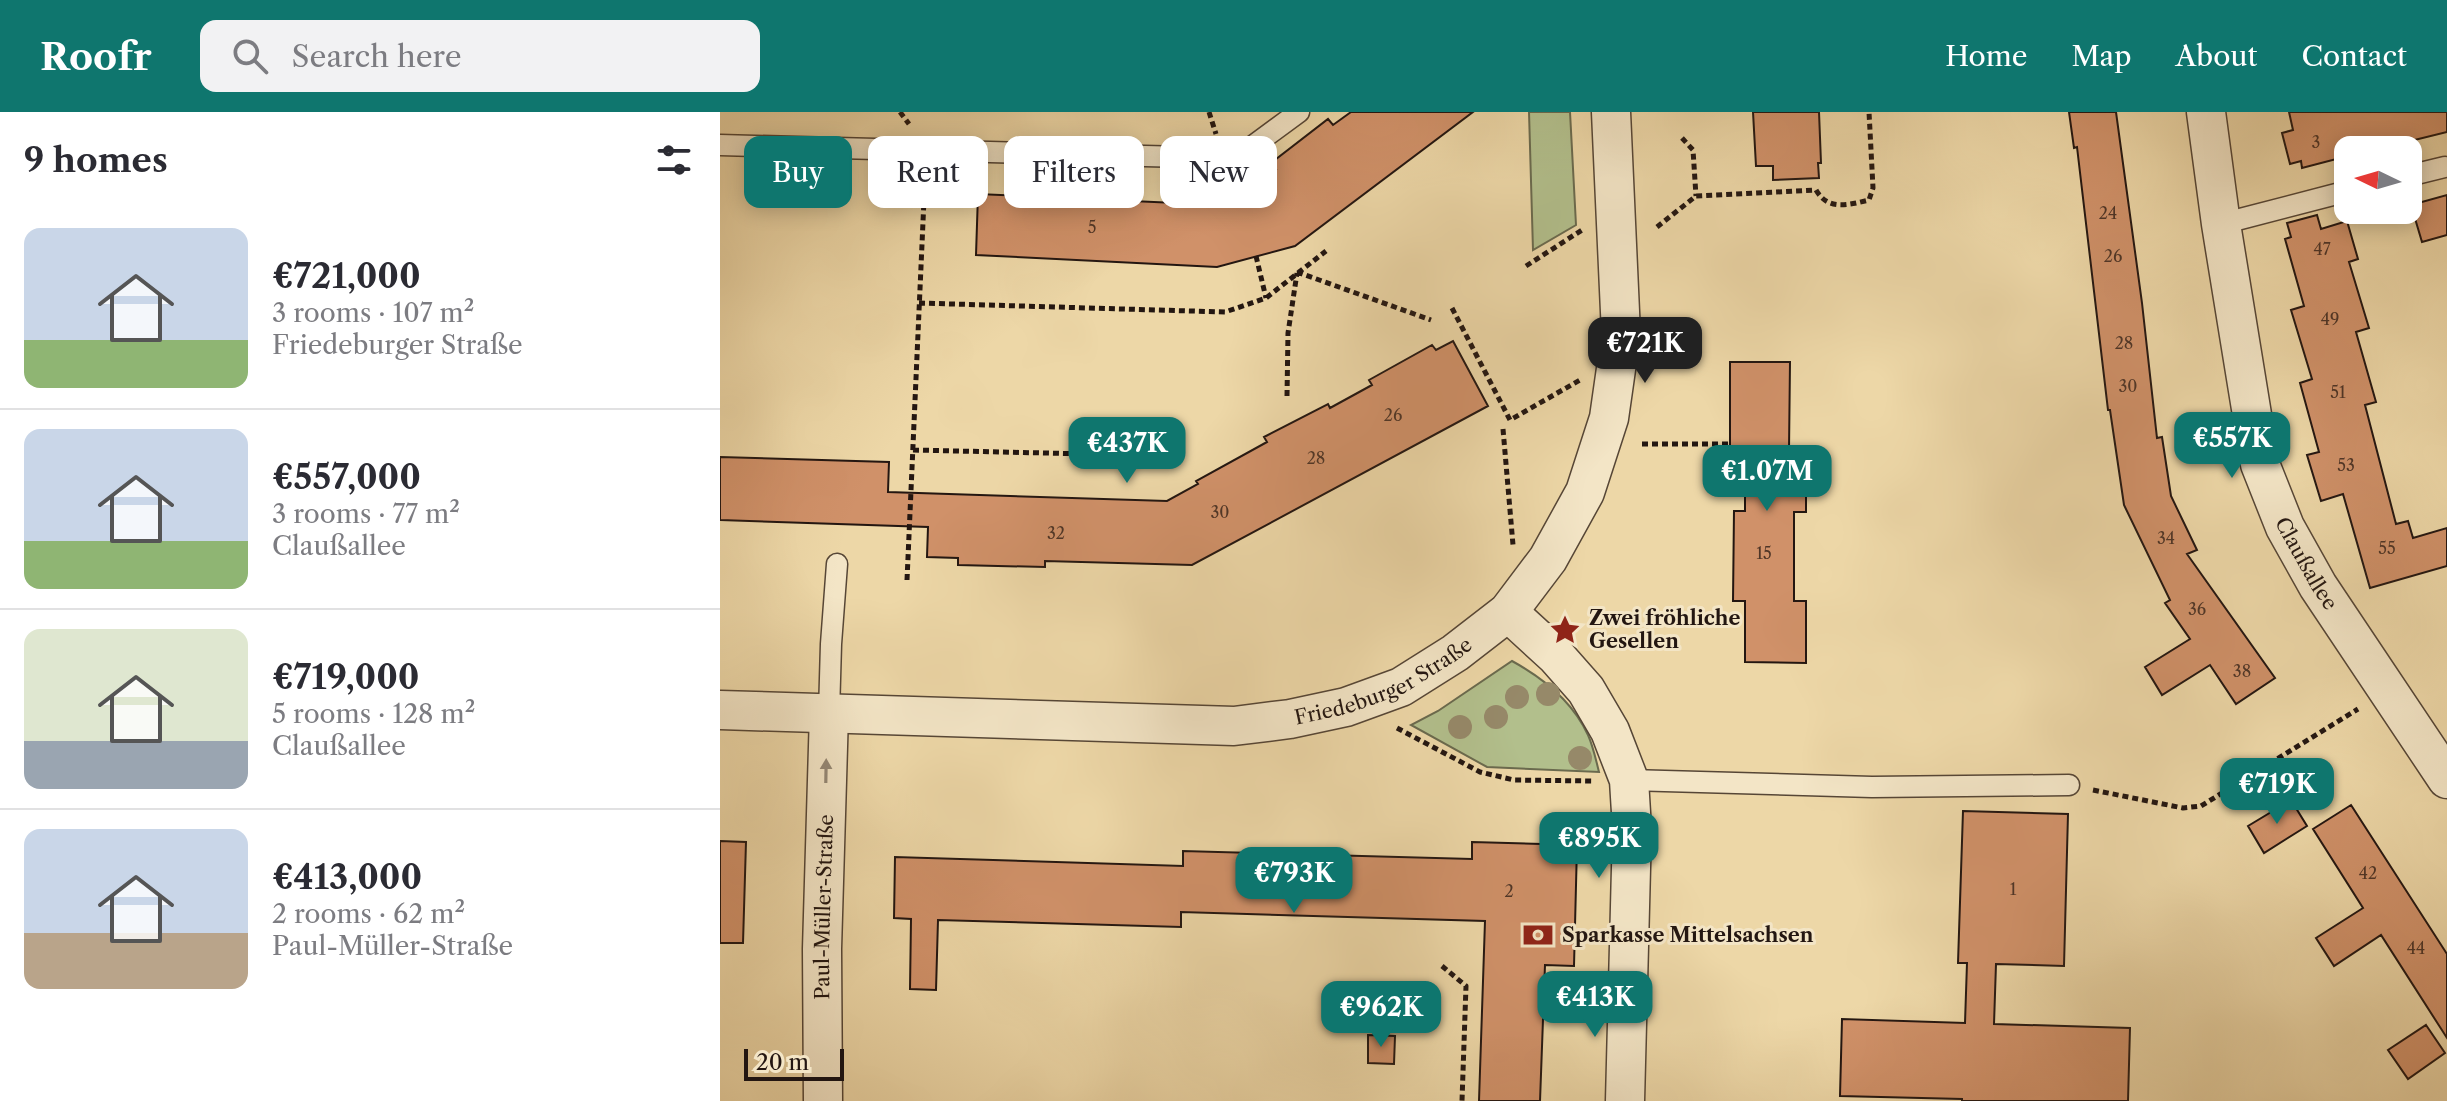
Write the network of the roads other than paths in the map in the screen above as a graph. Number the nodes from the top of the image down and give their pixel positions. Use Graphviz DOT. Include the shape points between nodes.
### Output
graph roads {
  1 [pos="1299,112"];
  2 [pos="1611,112"];
  3 [pos="2206,112"];
  4 [pos="720,145"];
  5 [pos="2445,167"];
  6 [pos="2422,173"];
  7 [pos="2334,195"];
  8 [pos="2221,224"];
  9 [pos="837,564"];
  10 [pos="1508,612"];
  11 [pos="720,710"];
  12 [pos="829,713"];
  13 [pos="2447,779"];
  14 [pos="1629,780"];
  15 [pos="2069,785"];
  16 [pos="823,1101"];
  17 [pos="1625,1101"];
  1 -- 4 [label="lane" via="1246,151 1224,158"];
  2 -- 10 [label="street, Friedeburger Straße" via="1621,334 1609,418 1585,492 1548,559"];
  3 -- 8 [label="street, Claußallee"];
  5 -- 6 [label="lane"];
  7 -- 8 [label="lane"];
  8 -- 13 [label="street, Claußallee" via="2260,464 2285,527 2318,586"];
  9 -- 12 [label="lane"];
  10 -- 12 [label="street, Friedeburger Straße" via="1401,687 1290,719 1234,726"];
  10 -- 14 [label="street" via="1586,690"];
  11 -- 12 [label="street, Friedeburger Straße"];
  16 -- 12 [label="street, Paul-Müller-Straße, one-way"];
  14 -- 15 [label="lane" via="1872,787"];
  14 -- 17 [label="street"];
}
